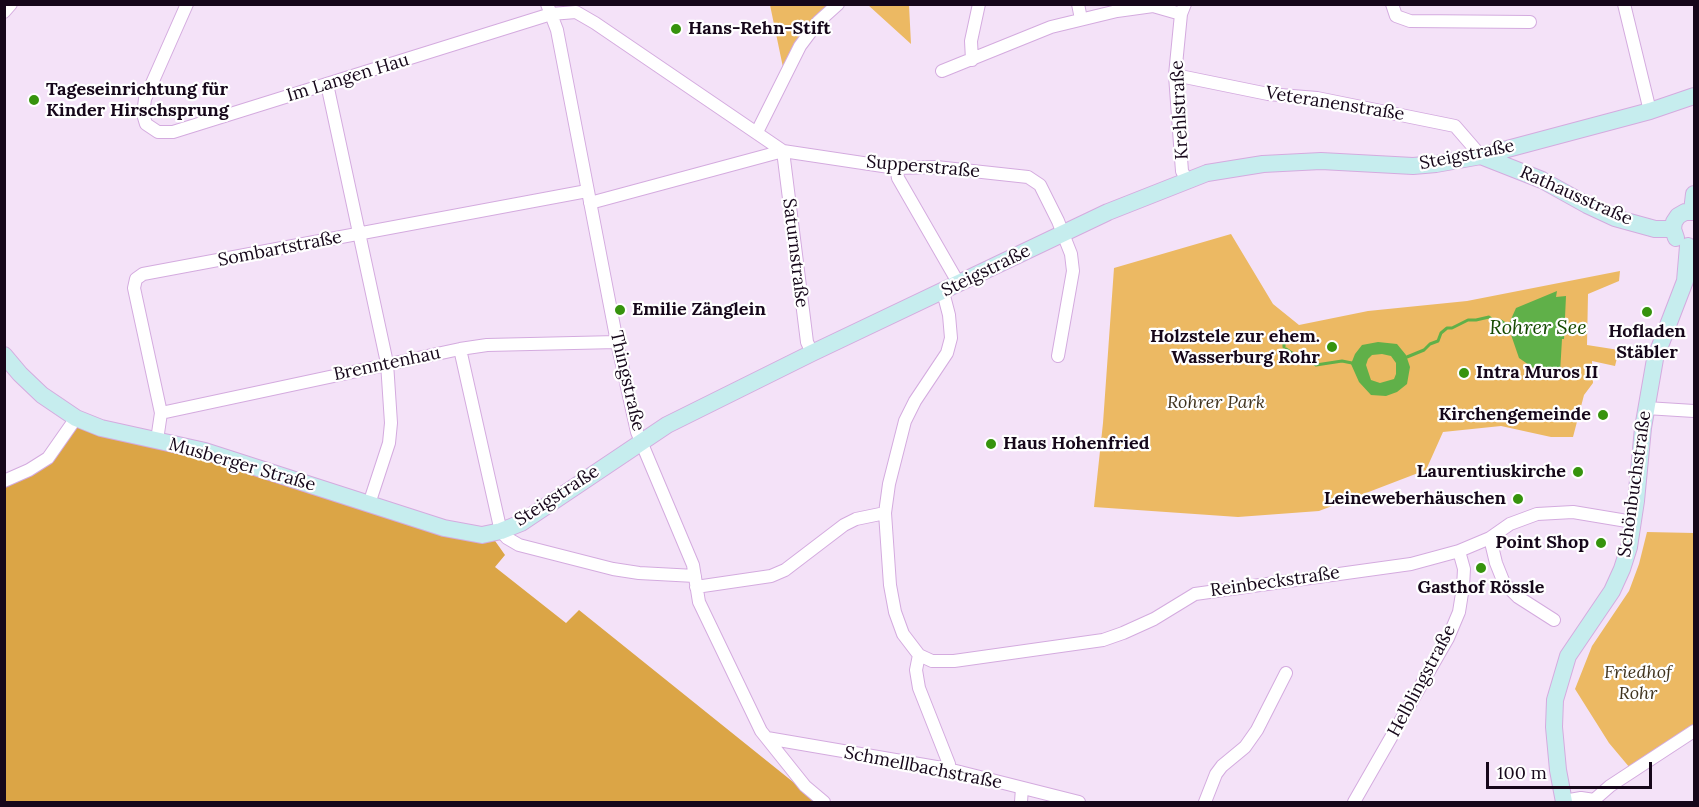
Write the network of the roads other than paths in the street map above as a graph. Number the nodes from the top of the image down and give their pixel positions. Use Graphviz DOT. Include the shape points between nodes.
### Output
graph roads {
  1 [pos="11,4"];
  2 [pos="187,4"];
  3 [pos="838,4"];
  4 [pos="979,4"];
  5 [pos="1078,4"];
  6 [pos="1392,4"];
  7 [pos="1624,4"];
  8 [pos="549,9"];
  9 [pos="1183,9"];
  10 [pos="4,12"];
  11 [pos="1081,20"];
  12 [pos="1530,22"];
  13 [pos="972,60"];
  14 [pos="942,71"];
  15 [pos="1175,75"];
  16 [pos="327,84"];
  17 [pos="1695,96"];
  18 [pos="1650,111"];
  19 [pos="757,132"];
  20 [pos="1513,146"];
  21 [pos="783,151"];
  22 [pos="1481,156"];
  23 [pos="1513,167"];
  24 [pos="896,168"];
  25 [pos="1186,181"];
  26 [pos="1695,194"];
  27 [pos="589,197"];
  28 [pos="1693,212"];
  29 [pos="1673,230"];
  30 [pos="1063,233"];
  31 [pos="361,234"];
  32 [pos="1690,251"];
  33 [pos="1690,282"];
  34 [pos="959,284"];
  35 [pos="943,292"];
  36 [pos="617,342"];
  37 [pos="460,349"];
  38 [pos="812,353"];
  39 [pos="4,355"];
  40 [pos="1058,356"];
  41 [pos="387,363"];
  42 [pos="1646,408"];
  43 [pos="1695,411"];
  44 [pos="161,413"];
  45 [pos="76,418"];
  46 [pos="158,440"];
  47 [pos="642,441"];
  48 [pos="4,481"];
  49 [pos="369,504"];
  50 [pos="885,513"];
  51 [pos="1633,522"];
  52 [pos="501,531"];
  53 [pos="1490,538"];
  54 [pos="1460,551"];
  55 [pos="695,582"];
  56 [pos="1554,620"];
  57 [pos="919,655"];
  58 [pos="1286,673"];
  59 [pos="1695,731"];
  60 [pos="767,738"];
  61 [pos="948,769"];
  62 [pos="1022,788"];
  63 [pos="1595,801"];
  64 [pos="824,802"];
  65 [pos="1021,802"];
  66 [pos="1079,802"];
  67 [pos="1205,802"];
  68 [pos="1354,802"];
  69 [pos="1564,802"];
  1 -- 10 [label="street"];
  2 -- 16 [label="street, Im Langen Hau" via="145,99 146,124 158,132 173,132"];
  3 -- 19 [label="street" via="800,46"];
  4 -- 13 [label="street" via="971,40"];
  5 -- 11 [label="street"];
  6 -- 12 [label="street" via="1396,16 1410,21"];
  7 -- 18 [label="street"];
  8 -- 16 [label="street, Im Langen Hau"];
  8 -- 19 [label="street, Supperstraße" via="576,12 595,23"];
  8 -- 27 [label="street, Thingstraße" via="557,30"];
  9 -- 11 [label="street" via="1153,6"];
  9 -- 15 [label="street, Krehlstraße"];
  11 -- 13 [label="street" via="1051,27"];
  13 -- 14 [label="street"];
  15 -- 22 [label="street, Veteranenstraße" via="1455,126"];
  15 -- 25 [label="street, Krehlstraße"];
  16 -- 31 [label="street"];
  17 -- 18 [label="street, Steigstraße"];
  18 -- 20 [label="street, Steigstraße"];
  19 -- 21 [label="street, Supperstraße"];
  20 -- 22 [label="street, Steigstraße"];
  20 -- 23 [label="street"];
  21 -- 24 [label="street, Supperstraße"];
  21 -- 27 [label="street, Sombartstraße"];
  21 -- 38 [label="street, Saturnstraße" via="807,342"];
  22 -- 23 [label="street, Rathausstraße"];
  22 -- 25 [label="street, Steigstraße" via="1413,166 1321,161 1263,164 1229,168"];
  23 -- 29 [label="street, Rathausstraße" via="1615,218"];
  24 -- 30 [label="street, Supperstraße" via="936,167 1028,177 1040,185"];
  24 -- 34 [label="street" via="898,178"];
  25 -- 30 [label="street, Steigstraße"];
  26 -- 28 [label="street"];
  27 -- 31 [label="street, Sombartstraße"];
  27 -- 36 [label="street, Thingstraße"];
  28 -- 29 [label="street" via="1678,216"];
  29 -- 32 [label="street, Schönbuchstraße" via="1677,241"];
  30 -- 34 [label="street, Steigstraße"];
  30 -- 40 [label="street, Supperstraße" via="1073,271"];
  31 -- 41 [label="street"];
  31 -- 44 [label="street, Sombartstraße" via="143,274 136,279 134,288"];
  32 -- 33 [label="street, Schönbuchstraße"];
  33 -- 42 [label="street, Schönbuchstraße" via="1655,359"];
  34 -- 35 [label="street, Steigstraße"];
  35 -- 38 [label="street, Steigstraße"];
  35 -- 50 [label="street" via="951,338 947,353 905,421"];
  36 -- 37 [label="street, Brenntenhau"];
  36 -- 47 [label="street, Thingstraße"];
  37 -- 41 [label="street, Brenntenhau"];
  37 -- 52 [label="street, Steigstraße"];
  38 -- 47 [label="street, Steigstraße"];
  39 -- 45 [label="street, Musberger Straße" via="42,394"];
  41 -- 44 [label="street, Brenntenhau"];
  41 -- 49 [label="street" via="389,443"];
  42 -- 43 [label="street"];
  42 -- 51 [label="street, Schönbuchstraße"];
  44 -- 46 [label="street, Sombartstraße"];
  45 -- 46 [label="street, Musberger Straße" via="101,428"];
  45 -- 48 [label="street" via="48,458"];
  46 -- 49 [label="street, Musberger Straße" via="205,451"];
  47 -- 52 [label="street, Steigstraße" via="521,522"];
  47 -- 55 [label="street, Thingstraße" via="693,565"];
  49 -- 52 [label="street, Musberger Straße" via="464,533"];
  50 -- 55 [label="street" via="844,525 785,570 771,576"];
  50 -- 57 [label="street" via="895,612 903,634"];
  51 -- 53 [label="street, Reinbeckstraße" via="1573,512 1537,514 1510,524"];
  51 -- 69 [label="street, Schönbuchstraße" via="1622,569 1569,656 1555,700 1554,727"];
  52 -- 55 [label="street" via="519,545 613,569"];
  53 -- 54 [label="street, Reinbeckstraße"];
  53 -- 56 [label="street" via="1504,584"];
  54 -- 57 [label="street, Reinbeckstraße" via="1411,564 1206,591 1139,626 1102,640 954,661 932,661"];
  54 -- 68 [label="street, Helblingstraße" via="1464,569 1459,612"];
  55 -- 60 [label="street, Thingstraße" via="699,602"];
  57 -- 61 [label="street" via="919,688"];
  58 -- 67 [label="street" via="1257,730 1216,774"];
  59 -- 63 [label="street" via="1610,786"];
  60 -- 61 [label="street, Schmellbachstraße"];
  60 -- 64 [label="street" via="805,786"];
  61 -- 62 [label="street, Schmellbachstraße"];
  62 -- 65 [label="street"];
  62 -- 66 [label="street, Schmellbachstraße"];
  63 -- 69 [label="street" via="1581,798"];
}
